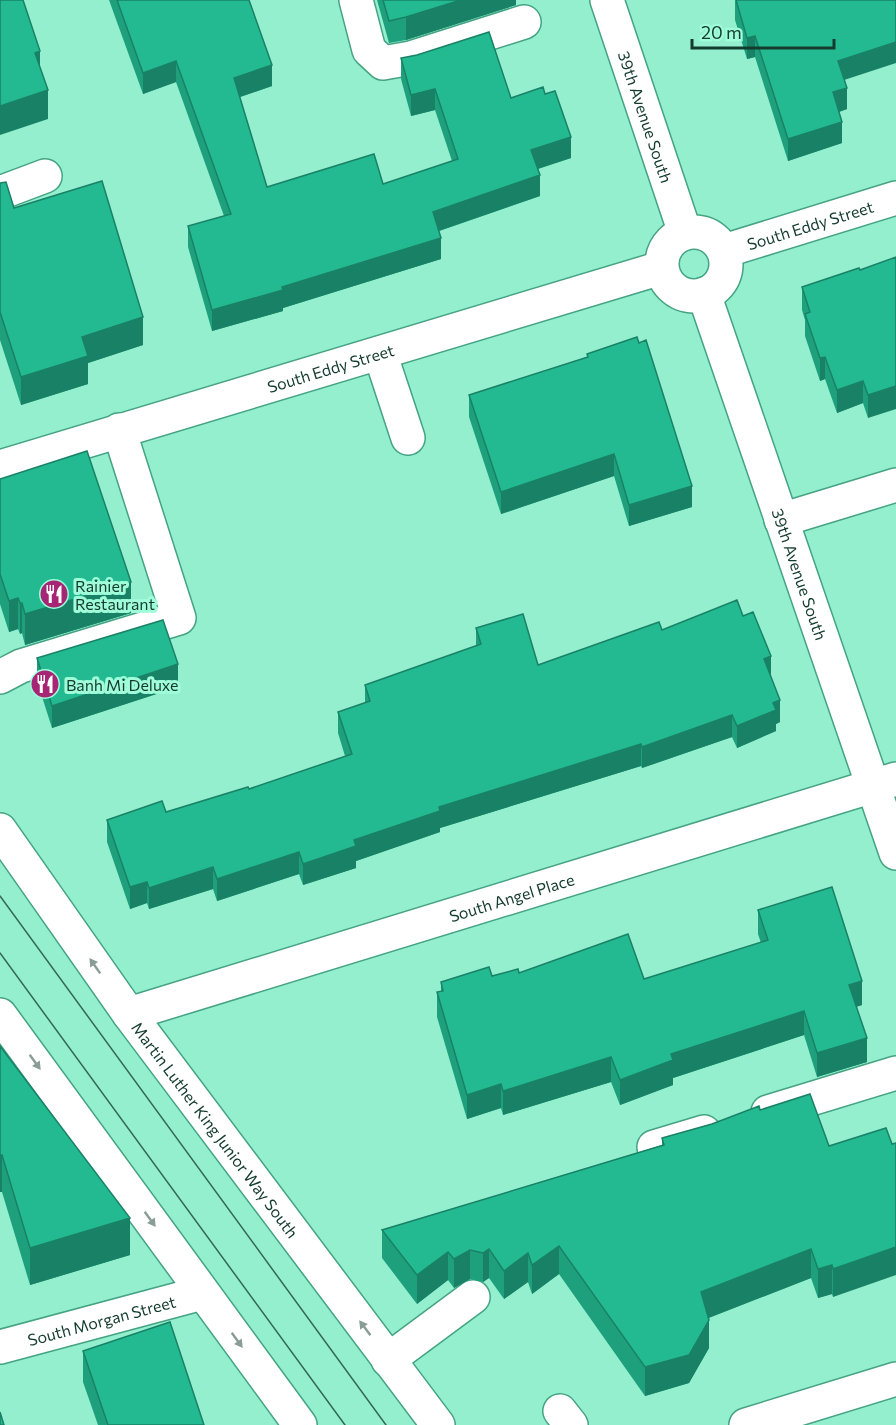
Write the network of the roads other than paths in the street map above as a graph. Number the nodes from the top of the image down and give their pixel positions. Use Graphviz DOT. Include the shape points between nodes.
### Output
graph roads {
  1 [pos="356,0"];
  2 [pos="607,0"];
  3 [pos="524,22"];
  4 [pos="45,176"];
  5 [pos="0,194"];
  6 [pos="896,198"];
  7 [pos="686,233"];
  8 [pos="724,251"];
  9 [pos="661,268"];
  10 [pos="704,294"];
  11 [pos="380,353"];
  12 [pos="119,430"];
  13 [pos="408,438"];
  14 [pos="0,467"];
  15 [pos="896,485"];
  16 [pos="782,520"];
  17 [pos="0,677"];
  18 [pos="884,783"];
  19 [pos="0,830"];
  20 [pos="896,853"];
  21 [pos="129,1014"];
  22 [pos="0,1015"];
  23 [pos="896,1073"];
  24 [pos="654,1147"];
  25 [pos="202,1293"];
  26 [pos="473,1297"];
  27 [pos="0,1347"];
  28 [pos="388,1360"];
  29 [pos="896,1379"];
  30 [pos="300,1425"];
  31 [pos="438,1425"];
  32 [pos="746,1425"];
  1 -- 3 [label="street" via="369,50 383,63 411,58"];
  2 -- 7 [label="street, 39th Avenue South"];
  4 -- 5 [label="street"];
  6 -- 8 [label="street, South Eddy Street"];
  7 -- 8 [label="street" via="704,233"];
  7 -- 9 [label="street" via="665,248"];
  8 -- 10 [label="street" via="723,279"];
  9 -- 10 [label="street" via="678,293"];
  9 -- 11 [label="street, South Eddy Street"];
  10 -- 16 [label="street, 39th Avenue South"];
  11 -- 12 [label="street, South Eddy Street"];
  11 -- 13 [label="street"];
  12 -- 14 [label="street, South Eddy Street"];
  12 -- 17 [label="street" via="179,618 21,666"];
  15 -- 16 [label="street"];
  16 -- 18 [label="street, 39th Avenue South"];
  18 -- 20 [label="street, 39th Avenue South"];
  18 -- 21 [label="street, South Angel Place"];
  21 -- 19 [label="street, Martin Luther King Junior Way South, one-way"];
  28 -- 21 [label="street, Martin Luther King Junior Way South, one-way"];
  22 -- 25 [label="street, one-way"];
  23 -- 24 [label="street"];
  25 -- 27 [label="street, South Morgan Street"];
  25 -- 30 [label="street, one-way"];
  26 -- 28 [label="street"];
  28 -- 31 [label="street, Martin Luther King Junior Way South"];
  29 -- 32 [label="street"];
}
